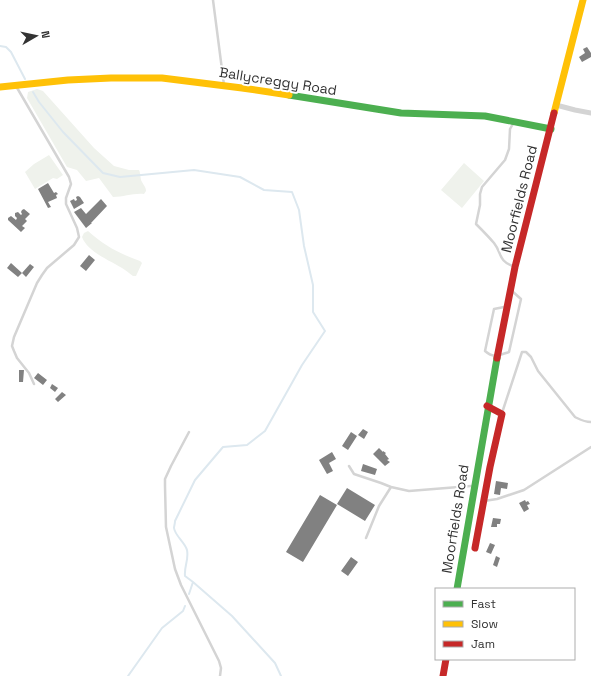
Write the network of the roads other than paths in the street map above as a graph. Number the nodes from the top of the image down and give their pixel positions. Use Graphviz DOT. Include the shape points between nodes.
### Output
graph roads {
  1 [pos="214,0"];
  2 [pos="583,0"];
  3 [pos="16,85"];
  4 [pos="224,85"];
  5 [pos="0,87"];
  6 [pos="556,105"];
  7 [pos="591,113"];
  8 [pos="514,122"];
  9 [pos="551,128"];
  10 [pos="515,267"];
  11 [pos="510,290"];
  12 [pos="506,307"];
  13 [pos="497,356"];
  14 [pos="34,384"];
  15 [pos="488,406"];
  16 [pos="502,414"];
  17 [pos="591,422"];
  18 [pos="189,432"];
  19 [pos="591,447"];
  20 [pos="349,466"];
  21 [pos="474,486"];
  22 [pos="391,487"];
  23 [pos="484,501"];
  24 [pos="366,538"];
  25 [pos="475,548"];
  26 [pos="457,588"];
  27 [pos="446,660"];
  28 [pos="220,676"];
  29 [pos="443,676"];
  1 -- 4 [label="lane"];
  2 -- 6 [label="main road, Moorfields Road"];
  3 -- 4 [label="main road, Ballycreggy Road" via="111,78 162,78"];
  3 -- 5 [label="main road, Ballycreggy Road"];
  3 -- 14 [label="lane" via="69,177 71,184 66,204 79,237 42,275 14,337 14,351"];
  4 -- 8 [label="main road, Ballycreggy Road" via="401,112 484,116"];
  6 -- 7 [label="street"];
  6 -- 9 [label="main road, Moorfields Road"];
  8 -- 9 [label="main road, Ballycreggy Road"];
  8 -- 10 [label="lane" via="510,129 509,149 505,160 482,187 476,224 494,243 502,260"];
  9 -- 10 [label="main road, Moorfields Road"];
  10 -- 11 [label="main road, Moorfields Road"];
  11 -- 12 [label="main road, Moorfields Road"];
  11 -- 13 [label="lane" via="521,299 509,352"];
  12 -- 13 [label="main road, Moorfields Road"];
  12 -- 13 [label="lane" via="494,309 485,351"];
  13 -- 15 [label="main road, Moorfields Road"];
  15 -- 16 [label="main road"];
  15 -- 21 [label="main road, Moorfields Road"];
  16 -- 17 [label="lane" via="522,352 526,352 538,371 575,416 581,421"];
  16 -- 23 [label="main road, Moorfields Road"];
  18 -- 28 [label="lane" via="171,466 164,486 166,527 175,569 219,661"];
  19 -- 23 [label="lane" via="524,490"];
  20 -- 22 [label="lane" via="354,474"];
  21 -- 22 [label="lane" via="409,491"];
  21 -- 26 [label="main road, Moorfields Road"];
  22 -- 24 [label="lane" via="379,506"];
  23 -- 25 [label="main road, Moorfields Road"];
  27 -- 29 [label="main road"];
}
